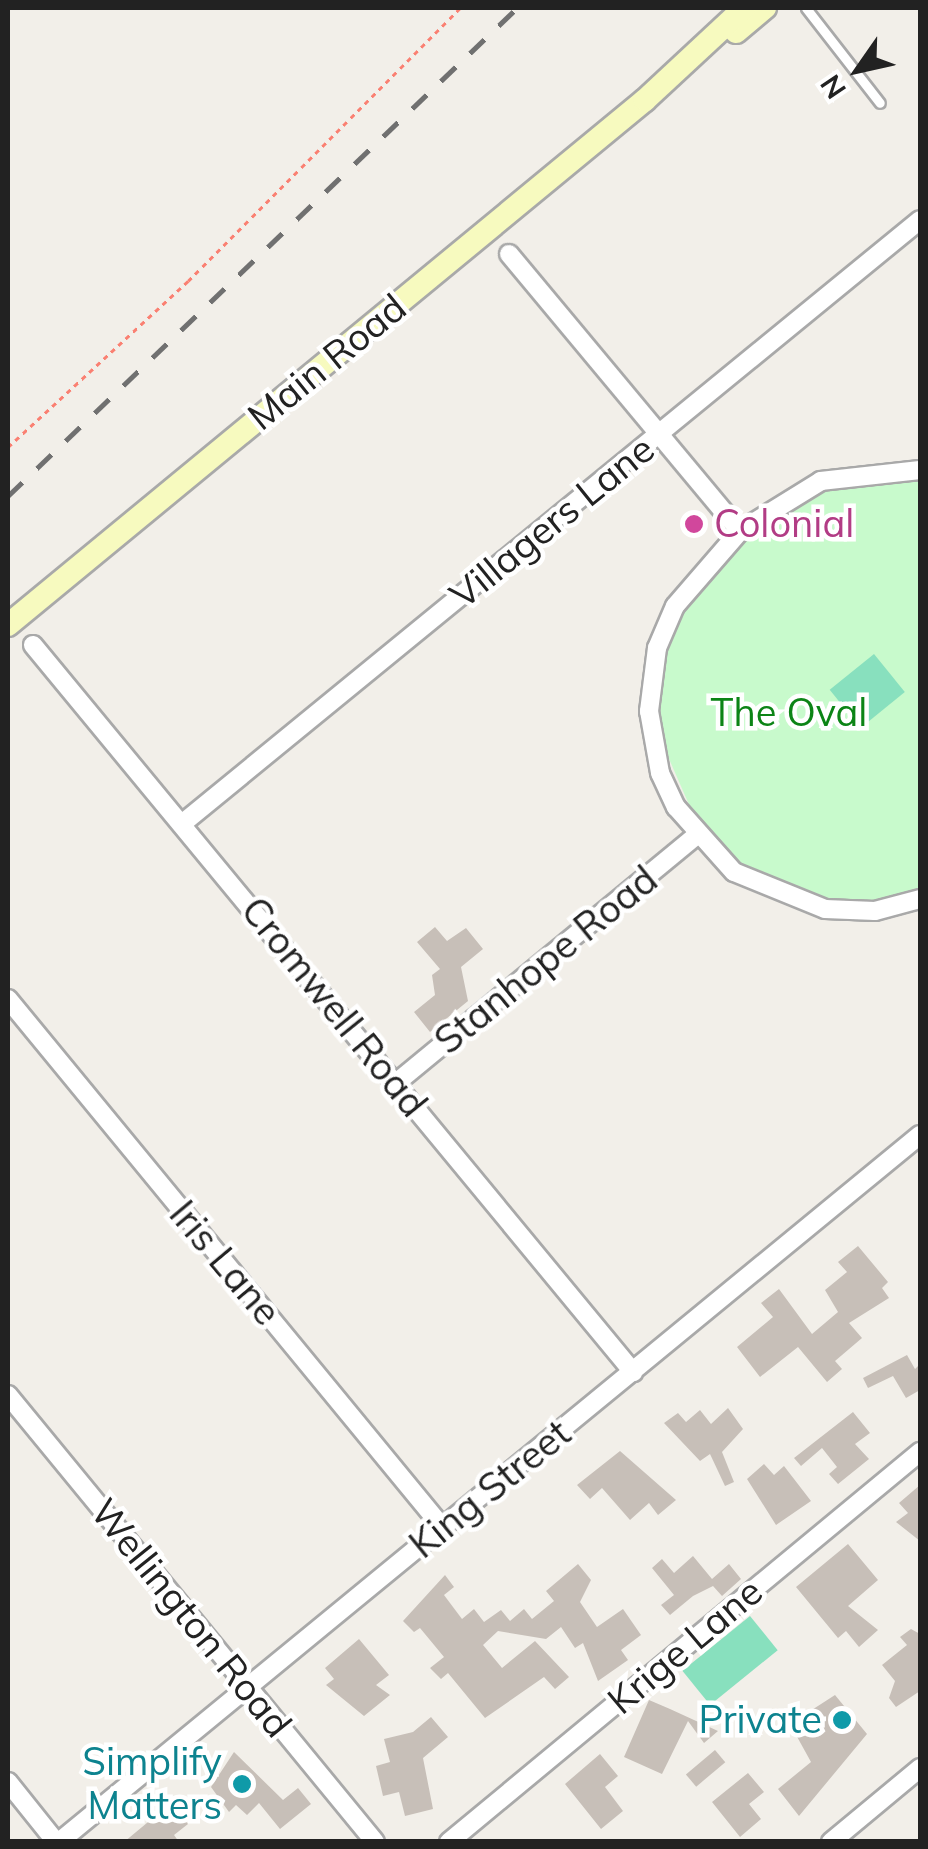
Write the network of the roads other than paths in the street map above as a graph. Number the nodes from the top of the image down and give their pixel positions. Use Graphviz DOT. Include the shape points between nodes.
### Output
graph roads {
  1 [pos="744,8"];
  2 [pos="764,8"];
  3 [pos="806,8"];
  4 [pos="646,100"];
  5 [pos="880,103"];
  6 [pos="920,220"];
  7 [pos="509,254"];
  8 [pos="660,434"];
  9 [pos="920,470"];
  10 [pos="740,531"];
  11 [pos="8,625"];
  12 [pos="33,645"];
  13 [pos="183,823"];
  14 [pos="696,836"];
  15 [pos="920,900"];
  16 [pos="8,999"];
  17 [pos="396,1083"];
  18 [pos="920,1135"];
  19 [pos="633,1372"];
  20 [pos="8,1395"];
  21 [pos="920,1452"];
  22 [pos="443,1528"];
  23 [pos="247,1686"];
  24 [pos="920,1768"];
  25 [pos="8,1782"];
  26 [pos="57,1842"];
  27 [pos="375,1842"];
  28 [pos="449,1842"];
  29 [pos="831,1842"];
  1 -- 4 [label="main road, Main Road"];
  2 -- 4 [label="main road, Main Road"];
  3 -- 5 [label="lane"];
  4 -- 11 [label="main road, Main Road"];
  6 -- 8 [label="street, Villagers Lane"];
  7 -- 8 [label="street"];
  8 -- 10 [label="street"];
  8 -- 13 [label="street, Villagers Lane"];
  9 -- 10 [label="street" via="821,481"];
  10 -- 14 [label="street" via="675,606 650,682 660,774"];
  12 -- 13 [label="street, Cromwell Road"];
  13 -- 17 [label="street, Cromwell Road"];
  14 -- 15 [label="street" via="734,872 790,900 860,912"];
  14 -- 17 [label="street, Stanhope Road"];
  16 -- 22 [label="street, Iris Lane"];
  17 -- 19 [label="street, Cromwell Road"];
  18 -- 19 [label="street, King Street"];
  19 -- 22 [label="street, King Street"];
  20 -- 23 [label="street, Wellington Road"];
  21 -- 28 [label="street, Krige Lane"];
  22 -- 23 [label="street, King Street"];
  23 -- 26 [label="street, King Street"];
  23 -- 27 [label="street, Wellington Road"];
  24 -- 29 [label="street"];
  25 -- 26 [label="street"];
}
